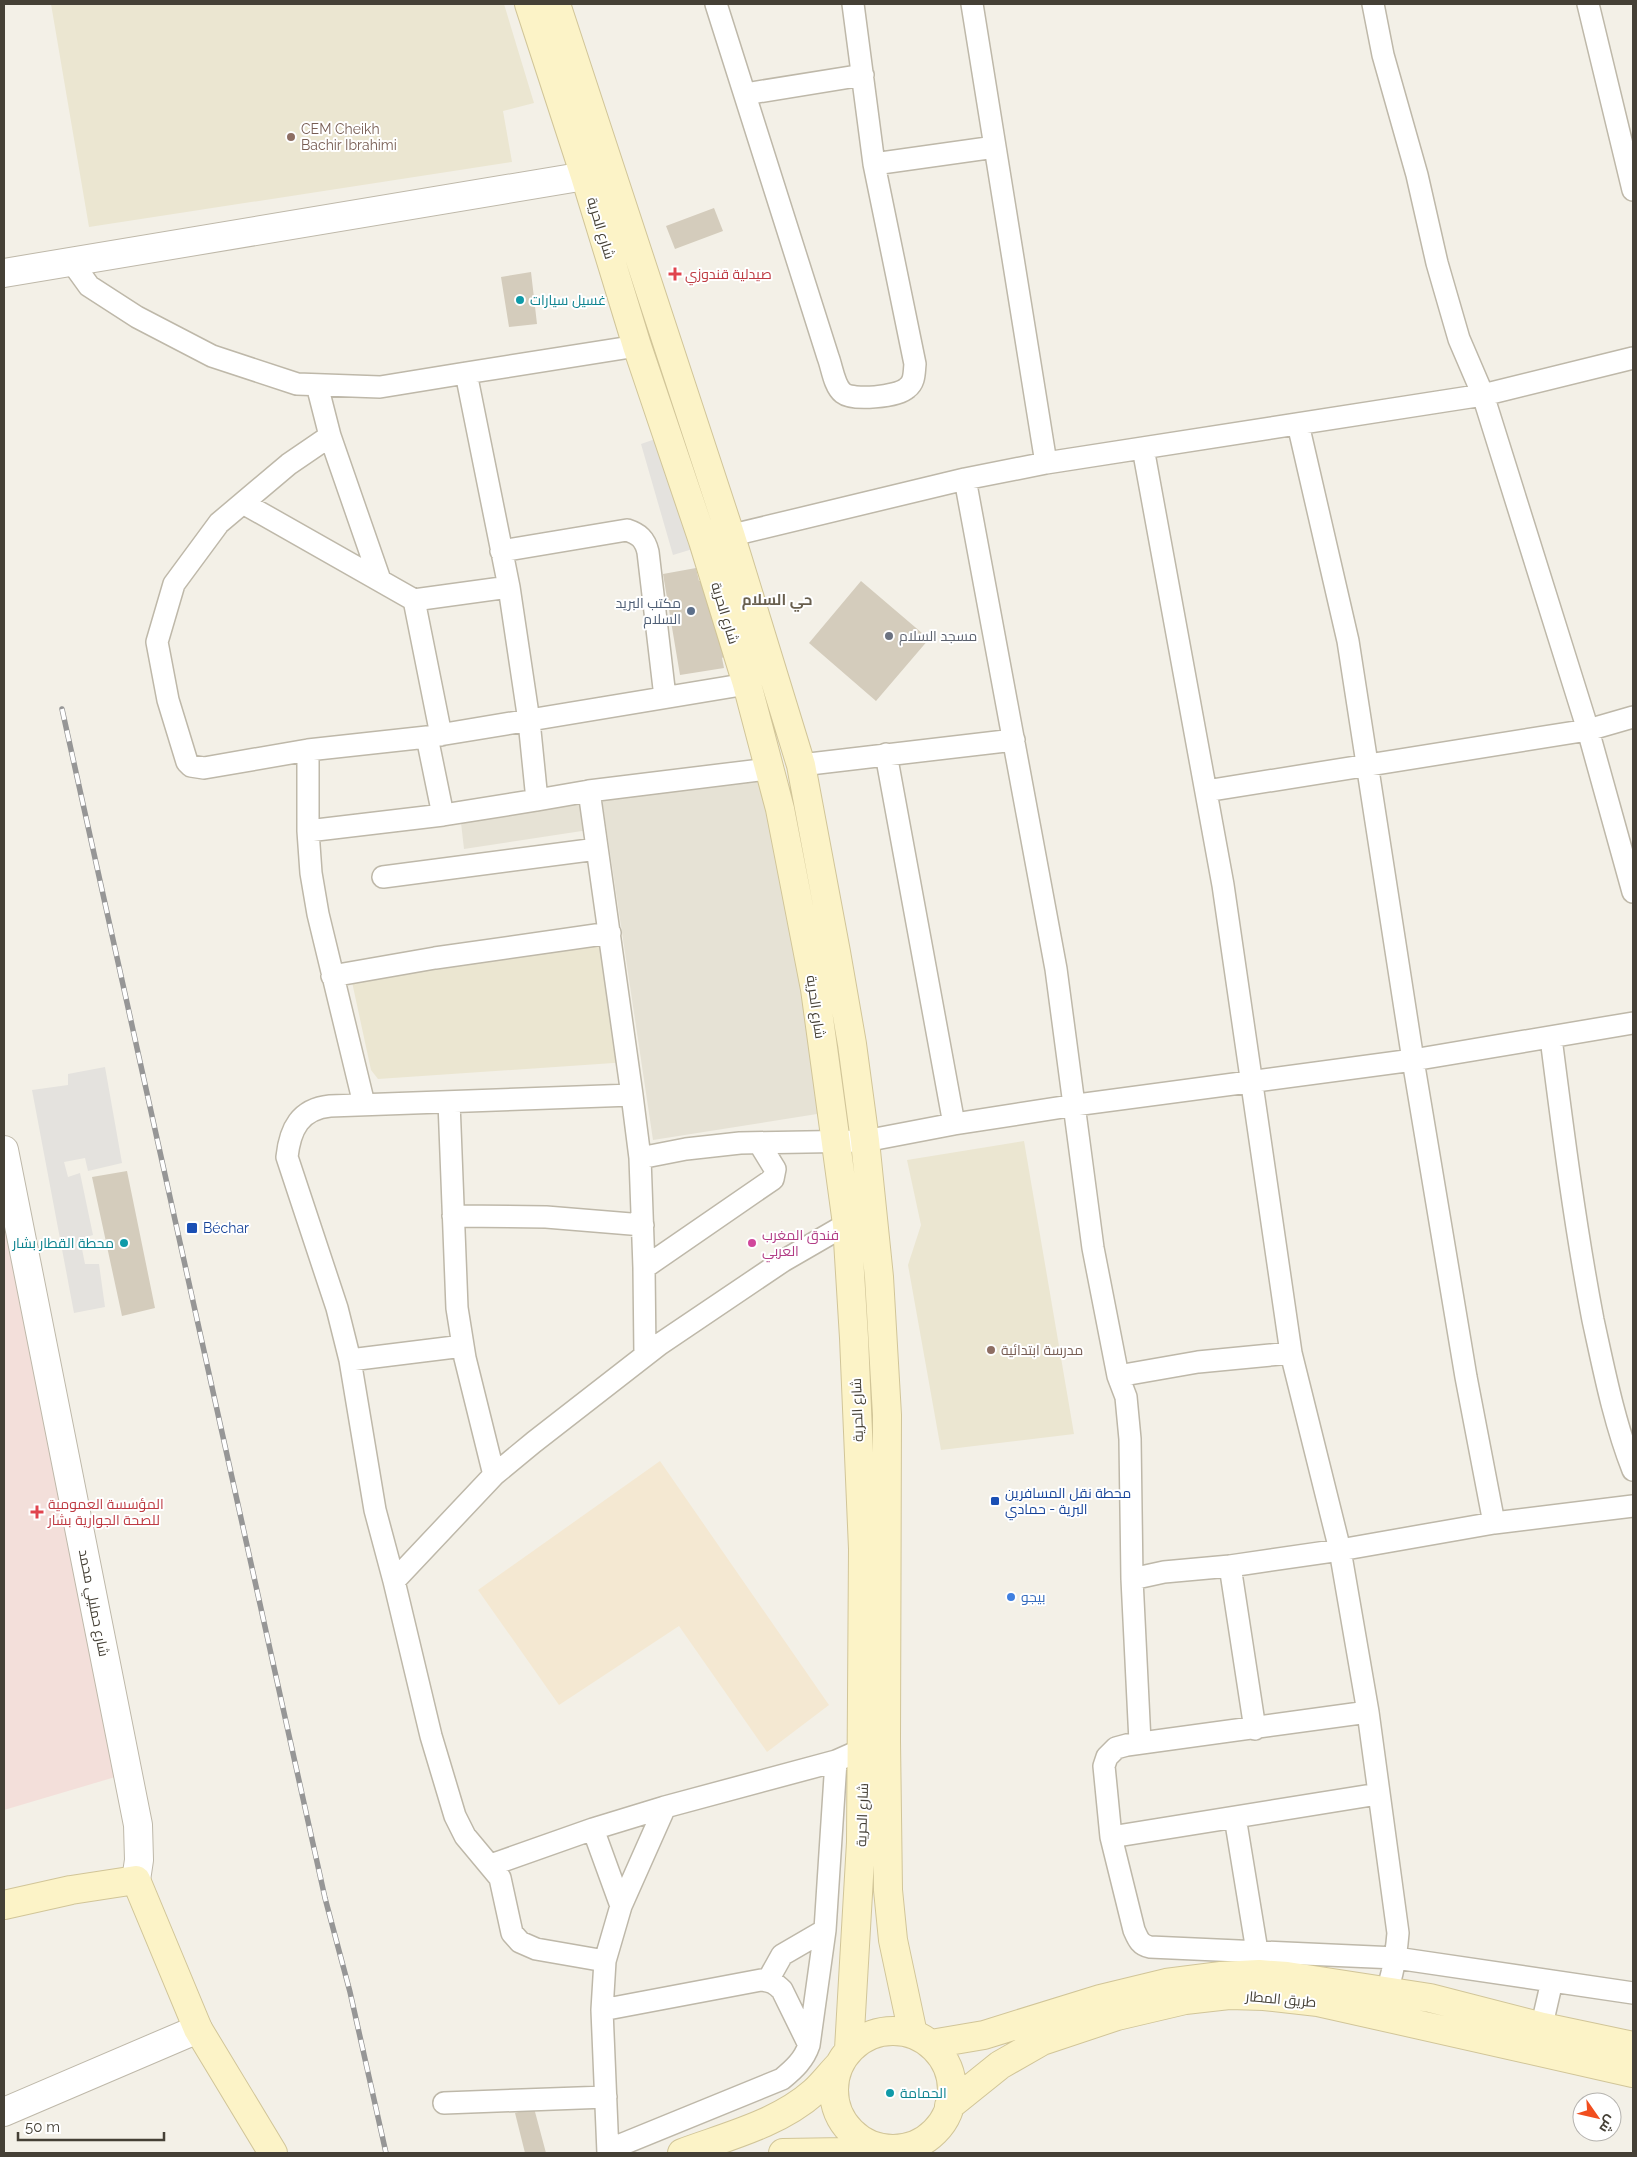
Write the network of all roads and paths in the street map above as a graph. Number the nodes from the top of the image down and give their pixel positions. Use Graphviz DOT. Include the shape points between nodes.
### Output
graph roads {
  1 [pos="529,4"];
  2 [pos="556,4"];
  3 [pos="716,4"];
  4 [pos="853,4"];
  5 [pos="972,4"];
  6 [pos="1374,4"];
  7 [pos="1588,4"];
  8 [pos="863,75"];
  9 [pos="745,94"];
  10 [pos="995,147"];
  11 [pos="874,164"];
  12 [pos="598,174"];
  13 [pos="1632,183"];
  14 [pos="71,261"];
  15 [pos="4,273"];
  16 [pos="637,346"];
  17 [pos="1633,358"];
  18 [pos="466,373"];
  19 [pos="317,384"];
  20 [pos="1483,395"];
  21 [pos="1298,424"];
  22 [pos="330,436"];
  23 [pos="1143,448"];
  24 [pos="1046,463"];
  25 [pos="965,479"];
  26 [pos="243,503"];
  27 [pos="731,536"];
  28 [pos="703,541"];
  29 [pos="501,551"];
  30 [pos="380,580"];
  31 [pos="509,586"];
  32 [pos="414,600"];
  33 [pos="747,684"];
  34 [pos="665,697"];
  35 [pos="1633,717"];
  36 [pos="529,721"];
  37 [pos="1588,730"];
  38 [pos="434,736"];
  39 [pos="1014,740"];
  40 [pos="308,750"];
  41 [pos="886,754"];
  42 [pos="801,765"];
  43 [pos="1367,767"];
  44 [pos="768,769"];
  45 [pos="1206,791"];
  46 [pos="589,792"];
  47 [pos="538,800"];
  48 [pos="443,815"];
  49 [pos="308,831"];
  50 [pos="597,849"];
  51 [pos="383,878"];
  52 [pos="1633,892"];
  53 [pos="610,933"];
  54 [pos="332,976"];
  55 [pos="1633,1023"];
  56 [pos="1551,1038"];
  57 [pos="1413,1060"];
  58 [pos="1251,1083"];
  59 [pos="632,1094"];
  60 [pos="450,1102"];
  61 [pos="364,1104"];
  62 [pos="1076,1105"];
  63 [pos="954,1124"];
  64 [pos="865,1141"];
  65 [pos="835,1142"];
  66 [pos="759,1143"];
  67 [pos="4,1150"];
  68 [pos="640,1158"];
  69 [pos="453,1216"];
  70 [pos="847,1224"];
  71 [pos="643,1225"];
  72 [pos="644,1268"];
  73 [pos="463,1346"];
  74 [pos="1291,1353"];
  75 [pos="645,1355"];
  76 [pos="350,1360"];
  77 [pos="1118,1376"];
  78 [pos="1633,1470"];
  79 [pos="494,1475"];
  80 [pos="1633,1506"];
  81 [pos="1494,1524"];
  82 [pos="1340,1550"];
  83 [pos="1230,1566"];
  84 [pos="1132,1579"];
  85 [pos="394,1581"];
  86 [pos="1368,1712"];
  87 [pos="1255,1729"];
  88 [pos="1140,1742"];
  89 [pos="863,1749"];
  90 [pos="836,1761"];
  91 [pos="1378,1794"];
  92 [pos="665,1807"];
  93 [pos="1235,1817"];
  94 [pos="593,1829"];
  95 [pos="1111,1837"];
  96 [pos="491,1865"];
  97 [pos="136,1880"];
  98 [pos="4,1905"];
  99 [pos="621,1906"];
  100 [pos="825,1930"];
  101 [pos="1257,1951"];
  102 [pos="1396,1958"];
  103 [pos="605,1961"];
  104 [pos="768,1980"];
  105 [pos="1552,1981"];
  106 [pos="1388,1991"];
  107 [pos="1633,1993"];
  108 [pos="602,2010"];
  109 [pos="1377,2015"];
  110 [pos="198,2029"];
  111 [pos="922,2039"];
  112 [pos="1539,2039"];
  113 [pos="809,2045"];
  114 [pos="1633,2046"];
  115 [pos="844,2057"];
  116 [pos="1633,2073"];
  117 [pos="606,2097"];
  118 [pos="444,2104"];
  119 [pos="949,2106"];
  120 [pos="4,2112"];
  121 [pos="844,2124"];
  122 [pos="882,2148"];
  123 [pos="916,2148"];
  124 [pos="608,2152"];
  125 [pos="845,2152"];
  126 [pos="273,2153"];
  127 [pos="682,2153"];
  128 [pos="783,2153"];
  1 -- 12 [label="main road, شارع الحرية"];
  2 -- 12 [label="main road, شارع الحرية"];
  3 -- 9 [label="street"];
  4 -- 8 [label="street"];
  5 -- 10 [label="street"];
  6 -- 20 [label="street" via="1383,55 1417,175 1437,263 1459,338"];
  7 -- 13 [label="street"];
  8 -- 9 [label="street"];
  8 -- 11 [label="street"];
  9 -- 11 [label="street" via="839,389 850,397 891,394 906,389 914,379 915,364"];
  10 -- 11 [label="street"];
  10 -- 24 [label="street"];
  12 -- 14 [label="street"];
  12 -- 16 [label="main road, شارع الحرية"];
  12 -- 27 [label="main road, شارع الحرية"];
  14 -- 15 [label="street"];
  14 -- 19 [label="street" via="89,286 212,356 297,384"];
  16 -- 18 [label="street"];
  16 -- 28 [label="main road, شارع الحرية"];
  17 -- 20 [label="street"];
  18 -- 19 [label="street" via="380,387"];
  18 -- 29 [label="street"];
  19 -- 22 [label="street"];
  20 -- 21 [label="street"];
  20 -- 37 [label="street"];
  21 -- 23 [label="street"];
  21 -- 43 [label="street" via="1348,641"];
  22 -- 26 [label="street" via="289,464"];
  22 -- 30 [label="street"];
  23 -- 24 [label="street"];
  23 -- 45 [label="street"];
  24 -- 25 [label="street"];
  25 -- 27 [label="street"];
  25 -- 39 [label="street"];
  26 -- 30 [label="street"];
  26 -- 40 [label="street" via="219,523 174,584 157,642 168,700 187,762 197,769"];
  27 -- 28 [label="street"];
  27 -- 42 [label="main road, شارع الحرية"];
  28 -- 33 [label="main road, شارع الحرية"];
  29 -- 31 [label="street"];
  29 -- 34 [label="street" via="627,530 637,533 648,552"];
  30 -- 32 [label="street"];
  31 -- 32 [label="street"];
  31 -- 36 [label="street"];
  32 -- 38 [label="street"];
  33 -- 34 [label="street"];
  33 -- 44 [label="main road, شارع الحرية"];
  34 -- 36 [label="street"];
  35 -- 37 [label="street"];
  36 -- 38 [label="street"];
  36 -- 47 [label="street"];
  37 -- 43 [label="street"];
  37 -- 52 [label="street"];
  38 -- 40 [label="street"];
  38 -- 48 [label="street"];
  39 -- 41 [label="street"];
  39 -- 62 [label="street" via="1056,969"];
  40 -- 49 [label="street"];
  41 -- 42 [label="street"];
  41 -- 63 [label="street"];
  42 -- 64 [label="main road, شارع الحرية" via="850,1034"];
  43 -- 45 [label="street"];
  43 -- 57 [label="street"];
  44 -- 46 [label="street"];
  44 -- 65 [label="main road, شارع الحرية" via="780,809 814,988"];
  45 -- 58 [label="street"];
  46 -- 47 [label="street"];
  46 -- 50 [label="street"];
  47 -- 48 [label="street"];
  48 -- 49 [label="street"];
  49 -- 54 [label="street" via="311,873"];
  50 -- 51 [label="street"];
  50 -- 53 [label="street"];
  53 -- 54 [label="street"];
  53 -- 59 [label="street"];
  54 -- 61 [label="street"];
  55 -- 56 [label="street"];
  56 -- 57 [label="street"];
  56 -- 78 [label="street" via="1585,1280 1604,1374"];
  57 -- 58 [label="street"];
  57 -- 81 [label="street"];
  58 -- 62 [label="street"];
  58 -- 74 [label="street"];
  59 -- 60 [label="street"];
  59 -- 68 [label="street"];
  60 -- 61 [label="street"];
  60 -- 69 [label="street"];
  61 -- 76 [label="street" via="316,1108 305,1115 288,1140 286,1157 337,1308"];
  62 -- 63 [label="street"];
  62 -- 77 [label="street" via="1093,1248"];
  63 -- 64 [label="street"];
  64 -- 65 [label="street"];
  64 -- 111 [label="main road, شارع الحرية" via="879,1277 887,1415 888,1890 894,1948"];
  65 -- 66 [label="street"];
  65 -- 70 [label="main road, شارع الحرية"];
  66 -- 68 [label="street" via="686,1149"];
  66 -- 72 [label="street" via="775,1169 773,1179"];
  67 -- 97 [label="street, شارع حمليلي محمد" via="138,1825"];
  68 -- 71 [label="street"];
  69 -- 71 [label="street" via="546,1217"];
  69 -- 73 [label="street" via="457,1308"];
  70 -- 75 [label="street" via="783,1261"];
  70 -- 89 [label="main road, شارع الحرية" via="863,1549"];
  71 -- 72 [label="street"];
  72 -- 75 [label="street"];
  73 -- 76 [label="street"];
  73 -- 79 [label="street"];
  74 -- 77 [label="street" via="1198,1362"];
  74 -- 82 [label="street"];
  75 -- 79 [label="street"];
  76 -- 85 [label="street" via="375,1510"];
  77 -- 84 [label="street" via="1126,1397 1130,1439"];
  79 -- 85 [label="street"];
  80 -- 81 [label="street"];
  81 -- 82 [label="street"];
  82 -- 83 [label="street"];
  82 -- 86 [label="street"];
  83 -- 84 [label="street" via="1164,1572"];
  83 -- 87 [label="street"];
  84 -- 88 [label="street"];
  85 -- 96 [label="street" via="431,1736 455,1816 465,1836"];
  86 -- 87 [label="street"];
  86 -- 91 [label="street"];
  87 -- 88 [label="street"];
  88 -- 95 [label="street" via="1116,1748 1104,1766"];
  89 -- 90 [label="street"];
  89 -- 115 [label="main road, شارع الحرية" via="861,1842"];
  90 -- 92 [label="street"];
  90 -- 100 [label="street"];
  91 -- 93 [label="street"];
  91 -- 102 [label="street" via="1398,1933"];
  92 -- 94 [label="street"];
  92 -- 99 [label="street"];
  93 -- 95 [label="street"];
  93 -- 101 [label="street"];
  94 -- 96 [label="street"];
  94 -- 99 [label="street"];
  95 -- 101 [label="street" via="1134,1930 1144,1946"];
  96 -- 103 [label="street" via="500,1878 512,1932 520,1942 536,1950"];
  97 -- 98 [label="main road"];
  97 -- 110 [label="main road"];
  99 -- 103 [label="street"];
  100 -- 104 [label="street" via="782,1956"];
  100 -- 113 [label="street"];
  101 -- 102 [label="street"];
  102 -- 105 [label="street"];
  102 -- 106 [label="street"];
  103 -- 108 [label="street"];
  104 -- 108 [label="street"];
  104 -- 113 [label="street" via="782,1990"];
  105 -- 107 [label="street"];
  105 -- 112 [label="street"];
  106 -- 109 [label="street"];
  106 -- 111 [label="main road, طريق المطار" via="1287,1976 1221,1976 1166,1983 1110,1996 984,2035"];
  106 -- 112 [label="main road, طريق المطار" via="1430,1998"];
  108 -- 117 [label="street"];
  109 -- 112 [label="main road, طريق المطار"];
  109 -- 119 [label="main road, طريق المطار" via="1318,2002 1264,1996 1229,1995 1185,2000 1117,2016 1042,2041 1000,2065"];
  110 -- 120 [label="street"];
  110 -- 126 [label="main road"];
  111 -- 115 [label="main road" via="896,2030 879,2032 863,2038"];
  111 -- 119 [label="main road" via="942,2057 949,2072 952,2089"];
  112 -- 114 [label="main road, طريق المطار"];
  112 -- 116 [label="main road, طريق المطار"];
  113 -- 124 [label="street" via="806,2055 782,2079"];
  115 -- 121 [label="main road" via="834,2079 837,2110"];
  115 -- 127 [label="main road" via="814,2092 792,2107 769,2120"];
  117 -- 118 [label="street"];
  117 -- 124 [label="street"];
  119 -- 123 [label="main road" via="942,2122"];
  121 -- 122 [label="main road" via="855,2136"];
  121 -- 125 [label="main road"];
  122 -- 123 [label="main road"];
  122 -- 125 [label="main road"];
  125 -- 128 [label="main road"];
}
